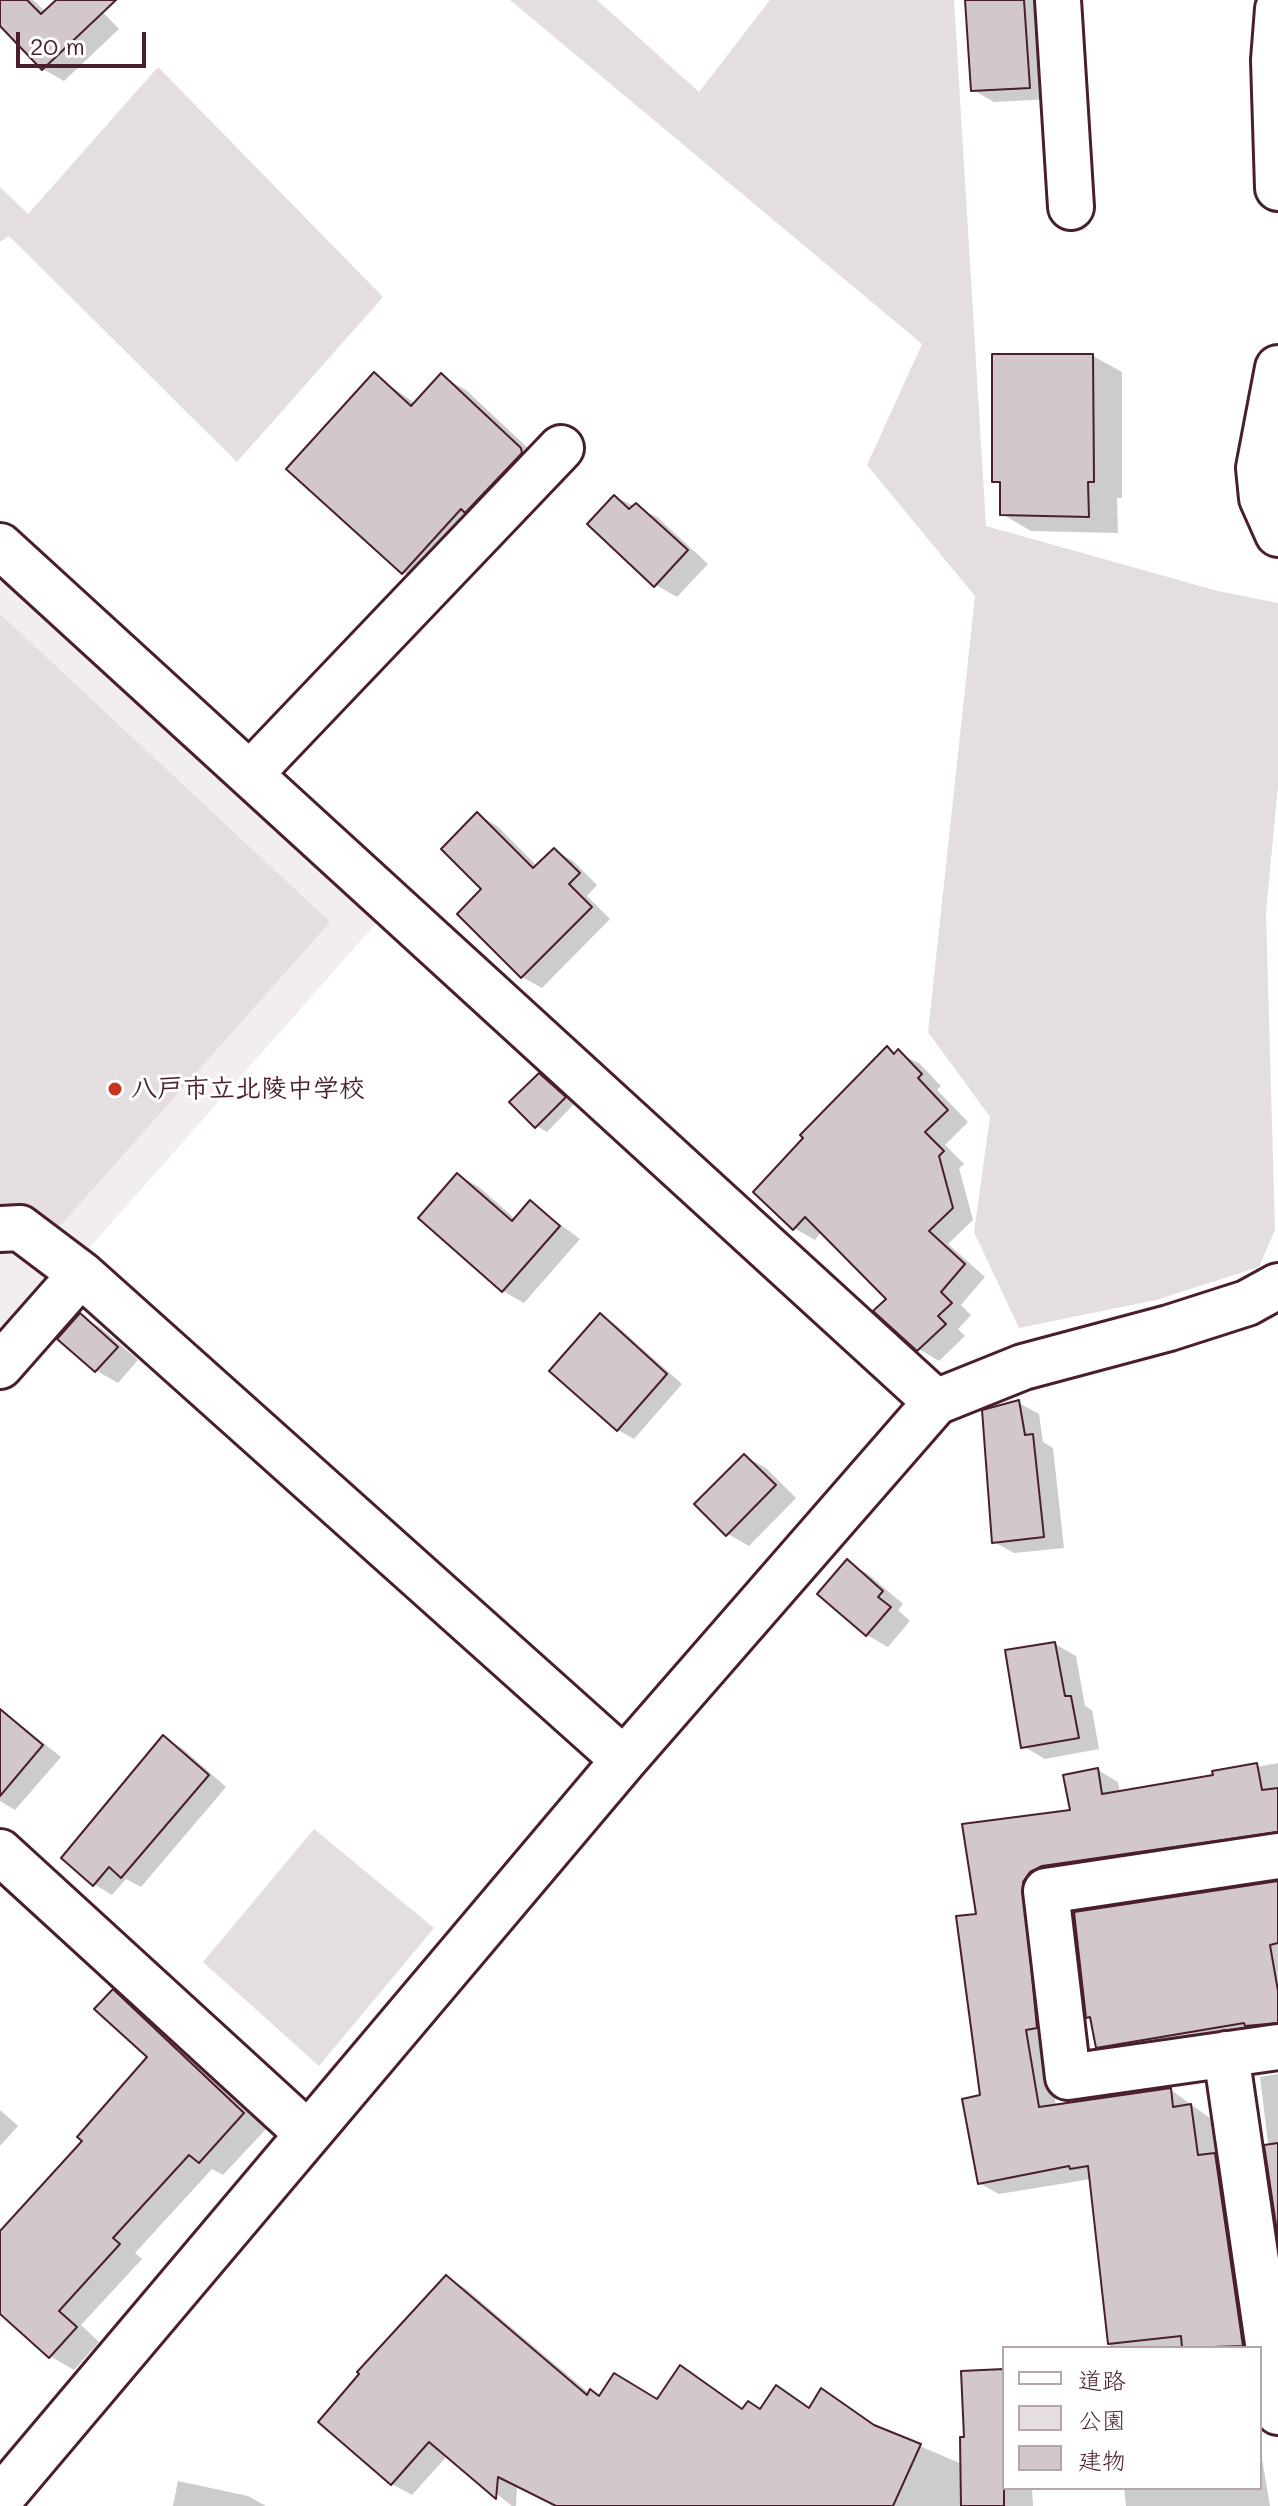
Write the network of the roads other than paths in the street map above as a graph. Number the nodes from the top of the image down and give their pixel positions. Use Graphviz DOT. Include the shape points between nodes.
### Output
graph roads {
  1 [pos="1058,0"];
  2 [pos="1278,9"];
  3 [pos="1278,188"];
  4 [pos="1071,207"];
  5 [pos="1278,368"];
  6 [pos="561,448"];
  7 [pos="1278,534"];
  8 [pos="0,546"];
  9 [pos="250,774"];
  10 [pos="0,1229"];
  11 [pos="81,1274"];
  12 [pos="1278,1286"];
  13 [pos="0,1366"];
  14 [pos="936,1402"];
  15 [pos="624,1760"];
  16 [pos="0,1852"];
  17 [pos="1278,1856"];
  18 [pos="1278,2047"];
  19 [pos="1226,2054"];
  20 [pos="307,2133"];
  21 [pos="1278,2412"];
  22 [pos="0,2499"];
  1 -- 4 [label="street"];
  2 -- 3 [label="street"];
  5 -- 7 [label="street" via="1259,468 1262,498"];
  6 -- 9 [label="street"];
  8 -- 9 [label="street"];
  9 -- 14 [label="street"];
  10 -- 11 [label="street" via="20,1228"];
  11 -- 13 [label="street"];
  11 -- 15 [label="street"];
  12 -- 14 [label="street" via="1247,1303 1023,1367"];
  14 -- 15 [label="street"];
  15 -- 20 [label="street"];
  16 -- 20 [label="street"];
  17 -- 19 [label="street" via="1046,1891 1068,2077"];
  18 -- 19 [label="street"];
  19 -- 21 [label="street"];
  20 -- 22 [label="street"];
}
